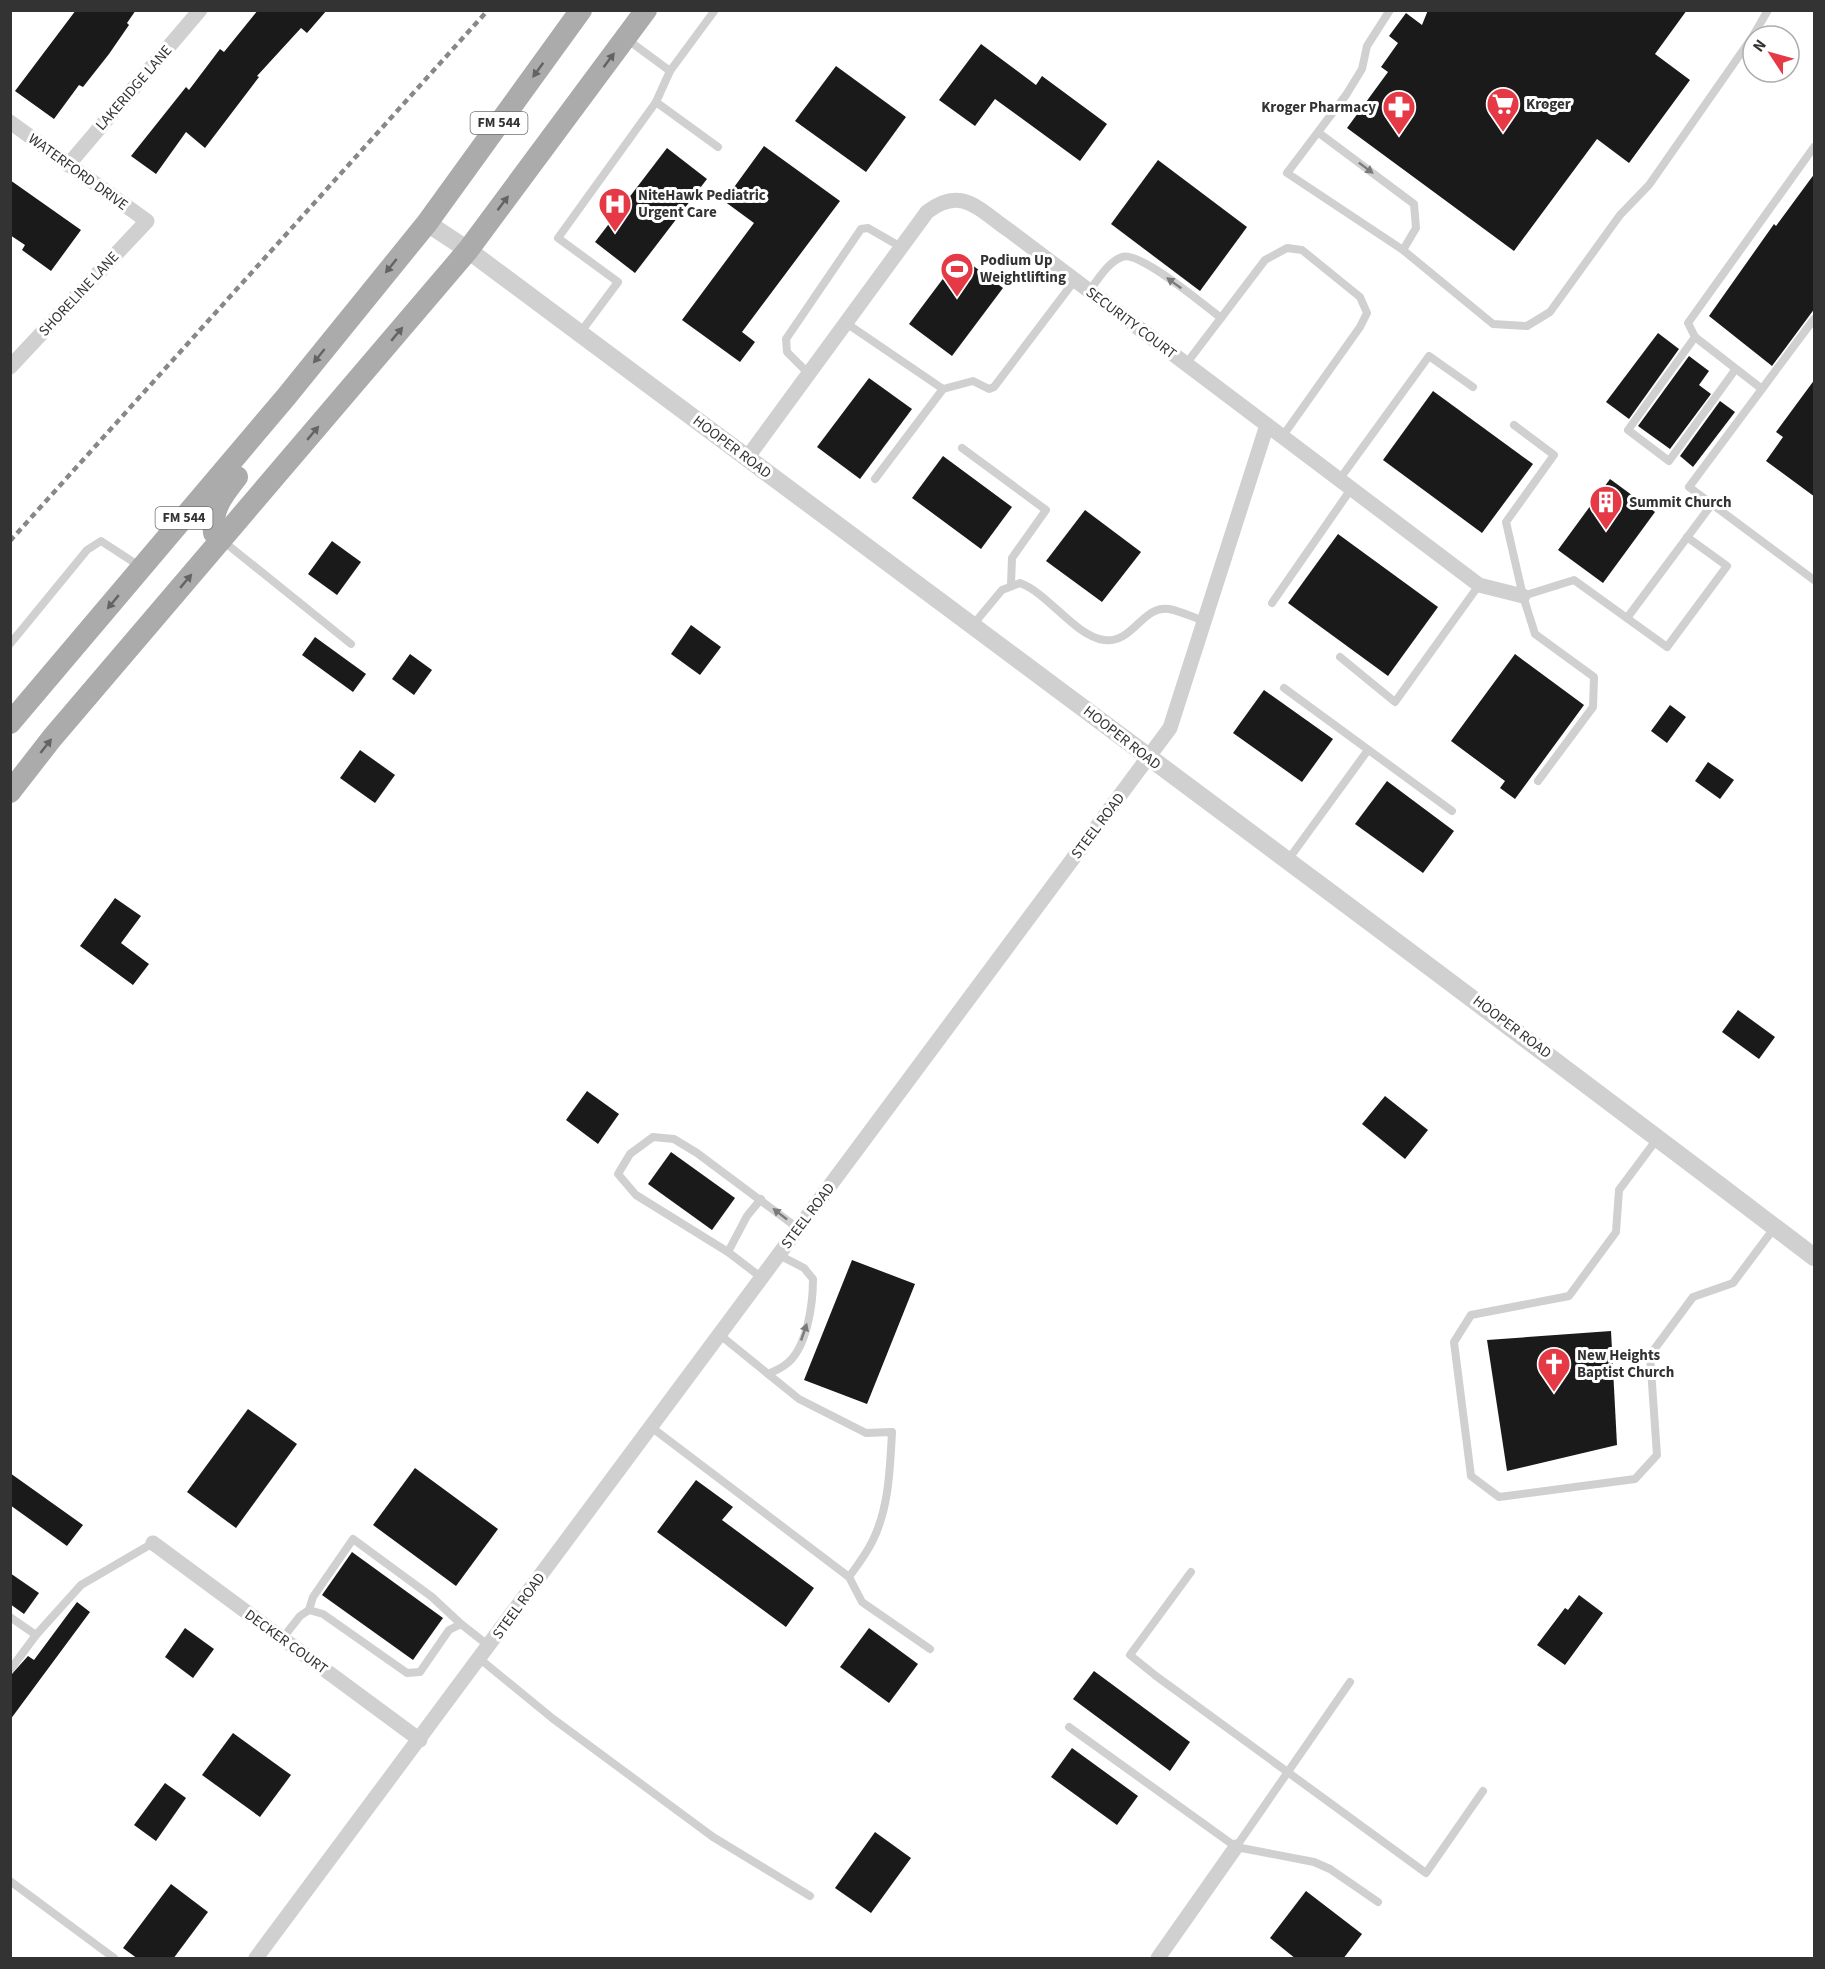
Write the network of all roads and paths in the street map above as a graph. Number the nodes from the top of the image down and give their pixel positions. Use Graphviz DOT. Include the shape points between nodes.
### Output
graph roads {
  1 [pos="200,10"];
  2 [pos="581,10"];
  3 [pos="646,10"];
  4 [pos="715,10"];
  5 [pos="1390,10"];
  6 [pos="1768,10"];
  7 [pos="1762,24"];
  8 [pos="626,38"];
  9 [pos="1741,53"];
  10 [pos="670,71"];
  11 [pos="657,102"];
  12 [pos="10,122"];
  13 [pos="1319,133"];
  14 [pos="718,147"];
  15 [pos="1815,147"];
  16 [pos="68,165"];
  17 [pos="147,221"];
  18 [pos="427,223"];
  19 [pos="902,247"];
  20 [pos="468,250"];
  21 [pos="1403,250"];
  22 [pos="1075,280"];
  23 [pos="1089,291"];
  24 [pos="1221,318"];
  25 [pos="1815,319"];
  26 [pos="846,323"];
  27 [pos="580,333"];
  28 [pos="1695,337"];
  29 [pos="1186,364"];
  30 [pos="10,368"];
  31 [pos="1735,370"];
  32 [pos="809,374"];
  33 [pos="1473,387"];
  34 [pos="942,389"];
  35 [pos="1762,389"];
  36 [pos="285,397"];
  37 [pos="1267,425"];
  38 [pos="1514,425"];
  39 [pos="1282,437"];
  40 [pos="962,448"];
  41 [pos="747,458"];
  42 [pos="875,479"];
  43 [pos="1345,484"];
  44 [pos="1712,504"];
  45 [pos="1687,537"];
  46 [pos="222,540"];
  47 [pos="142,568"];
  48 [pos="1815,580"];
  49 [pos="1011,584"];
  50 [pos="1479,585"];
  51 [pos="1523,596"];
  52 [pos="1272,603"];
  53 [pos="1627,618"];
  54 [pos="1206,622"];
  55 [pos="972,626"];
  56 [pos="10,644"];
  57 [pos="351,644"];
  58 [pos="1340,657"];
  59 [pos="1284,688"];
  60 [pos="10,723"];
  61 [pos="1368,750"];
  62 [pos="1148,759"];
  63 [pos="1538,781"];
  64 [pos="10,792"];
  65 [pos="1452,811"];
  66 [pos="1287,860"];
  67 [pos="1658,1138"];
  68 [pos="761,1199"];
  69 [pos="1775,1227"];
  70 [pos="799,1229"];
  71 [pos="728,1251"];
  72 [pos="779,1256"];
  73 [pos="1815,1257"];
  74 [pos="762,1278"];
  75 [pos="720,1335"];
  76 [pos="768,1374"];
  77 [pos="651,1427"];
  78 [pos="153,1543"];
  79 [pos="1191,1572"];
  80 [pos="849,1577"];
  81 [pos="309,1610"];
  82 [pos="10,1617"];
  83 [pos="461,1624"];
  84 [pos="36,1635"];
  85 [pos="282,1639"];
  86 [pos="930,1649"];
  87 [pos="484,1653"];
  88 [pos="10,1670"];
  89 [pos="1350,1682"];
  90 [pos="1070,1726"];
  91 [pos="420,1740"];
  92 [pos="1287,1773"];
  93 [pos="1483,1791"];
  94 [pos="1236,1847"];
  95 [pos="10,1881"];
  96 [pos="810,1896"];
  97 [pos="1378,1902"];
  98 [pos="114,1959"];
  99 [pos="256,1959"];
  100 [pos="1158,1959"];
  1 -- 16 [label="street, LAKERIDGE LANE"];
  2 -- 18 [label="main road, FM 544 / FM 544, one-way"];
  3 -- 8 [label="main road, FM 544 / FM 544"];
  4 -- 10 [label="lane"];
  5 -- 13 [label="lane" via="1367,46 1362,69"];
  6 -- 7 [label="lane"];
  8 -- 10 [label="lane"];
  20 -- 8 [label="main road, FM 544 / FM 544, one-way"];
  9 -- 21 [label="lane" via="1649,185 1620,215 1550,312 1527,326 1493,324"];
  10 -- 11 [label="lane"];
  11 -- 14 [label="lane"];
  11 -- 27 [label="lane" via="558,238 618,282"];
  12 -- 16 [label="street, WATERFORD DRIVE"];
  13 -- 21 [label="lane, one-way" via="1414,204 1416,228"];
  13 -- 21 [label="lane" via="1287,173"];
  15 -- 28 [label="lane" via="1688,323"];
  16 -- 17 [label="street, WATERFORD DRIVE"];
  17 -- 30 [label="street, SHORELINE LANE"];
  18 -- 20 [label="street, HOOPER ROAD"];
  18 -- 36 [label="main road, FM 544 / FM 544, one-way"];
  19 -- 22 [label="street, SECURITY COURT" via="927,212 941,201 955,198 971,204"];
  19 -- 26 [label="street, SECURITY COURT"];
  19 -- 32 [label="lane" via="868,228 861,229 786,339 787,352"];
  20 -- 27 [label="street, HOOPER ROAD"];
  46 -- 20 [label="main road, FM 544 / FM 544, one-way"];
  22 -- 23 [label="street, SECURITY COURT"];
  22 -- 34 [label="lane" via="994,387 989,389 973,381"];
  24 -- 23 [label="lane, one-way" via="1147,263 1130,256 1112,264"];
  23 -- 29 [label="street, SECURITY COURT"];
  24 -- 29 [label="lane"];
  24 -- 39 [label="lane" via="1265,260 1287,248 1302,250 1360,297 1367,313 1360,327"];
  25 -- 35 [label="lane"];
  26 -- 32 [label="street, SECURITY COURT"];
  26 -- 34 [label="lane"];
  27 -- 41 [label="street, HOOPER ROAD"];
  28 -- 31 [label="lane"];
  28 -- 31 [label="lane" via="1628,430 1669,461"];
  29 -- 37 [label="street, SECURITY COURT"];
  31 -- 35 [label="lane"];
  32 -- 41 [label="street, SECURITY COURT"];
  33 -- 43 [label="lane" via="1429,356"];
  34 -- 42 [label="lane"];
  35 -- 44 [label="lane" via="1689,487"];
  36 -- 46 [label="main road" via="270,435 220,499 212,523 214,533"];
  36 -- 47 [label="main road, FM 544 / FM 544"];
  37 -- 39 [label="street, SECURITY COURT"];
  37 -- 54 [label="street, STEEL ROAD"];
  38 -- 51 [label="lane" via="1554,455 1506,522"];
  39 -- 43 [label="street, SECURITY COURT"];
  40 -- 49 [label="lane" via="1046,510 1012,558"];
  41 -- 55 [label="street, HOOPER ROAD"];
  43 -- 50 [label="street, SECURITY COURT"];
  43 -- 52 [label="lane"];
  44 -- 45 [label="lane"];
  44 -- 48 [label="lane"];
  45 -- 53 [label="lane"];
  45 -- 53 [label="lane" via="1727,566 1667,647"];
  46 -- 57 [label="lane"];
  64 -- 46 [label="main road, FM 544 / FM 544, one-way"];
  47 -- 56 [label="lane" via="100,541 87,550"];
  47 -- 60 [label="main road, FM 544 / FM 544, one-way"];
  49 -- 54 [label="lane" via="1026,585 1103,640 1123,637 1155,611 1168,609"];
  49 -- 55 [label="lane" via="992,600"];
  50 -- 51 [label="street, SECURITY COURT"];
  50 -- 58 [label="lane" via="1395,702"];
  51 -- 53 [label="lane" via="1574,580"];
  51 -- 63 [label="lane" via="1534,634 1594,677 1593,707"];
  54 -- 62 [label="street, STEEL ROAD" via="1170,728"];
  55 -- 62 [label="street, HOOPER ROAD"];
  59 -- 61 [label="lane"];
  61 -- 65 [label="lane"];
  61 -- 66 [label="lane"];
  62 -- 66 [label="street, HOOPER ROAD"];
  62 -- 70 [label="street, STEEL ROAD"];
  66 -- 67 [label="street, HOOPER ROAD"];
  67 -- 69 [label="street, HOOPER ROAD"];
  67 -- 69 [label="lane" via="1619,1190 1616,1232 1569,1296 1471,1315 1454,1342 1471,1476 1499,1497 1635,1479 1658,1455 1650,1355 1693,1297 1733,1283"];
  70 -- 68 [label="lane, one-way"];
  68 -- 71 [label="lane"];
  68 -- 71 [label="lane" via="674,1139 654,1137 630,1154 618,1174 636,1195"];
  69 -- 73 [label="street, HOOPER ROAD"];
  70 -- 72 [label="street, STEEL ROAD"];
  71 -- 74 [label="lane"];
  72 -- 74 [label="street, STEEL ROAD"];
  76 -- 72 [label="lane, one-way" via="788,1364 804,1336 813,1303 813,1280 804,1268"];
  74 -- 75 [label="street, STEEL ROAD"];
  75 -- 76 [label="lane"];
  75 -- 77 [label="street, STEEL ROAD"];
  76 -- 80 [label="lane" via="799,1399 844,1424 866,1433 892,1432 884,1506 873,1541"];
  77 -- 80 [label="lane"];
  77 -- 87 [label="street, STEEL ROAD"];
  78 -- 84 [label="lane" via="81,1585"];
  78 -- 85 [label="street, DECKER COURT"];
  79 -- 92 [label="lane" via="1130,1655"];
  80 -- 86 [label="lane" via="862,1602"];
  81 -- 83 [label="lane" via="323,1614 407,1673 420,1672 449,1630"];
  81 -- 83 [label="lane" via="312,1597 353,1539 432,1597"];
  81 -- 85 [label="lane"];
  82 -- 84 [label="lane"];
  83 -- 87 [label="lane"];
  84 -- 88 [label="lane"];
  85 -- 91 [label="street, DECKER COURT"];
  87 -- 91 [label="street, STEEL ROAD"];
  87 -- 96 [label="lane" via="552,1718 713,1837"];
  89 -- 92 [label="lane"];
  90 -- 94 [label="lane"];
  91 -- 99 [label="street, STEEL ROAD"];
  92 -- 93 [label="lane" via="1426,1873"];
  92 -- 94 [label="lane"];
  94 -- 97 [label="lane" via="1314,1862"];
  94 -- 100 [label="street"];
  95 -- 98 [label="lane"];
}
